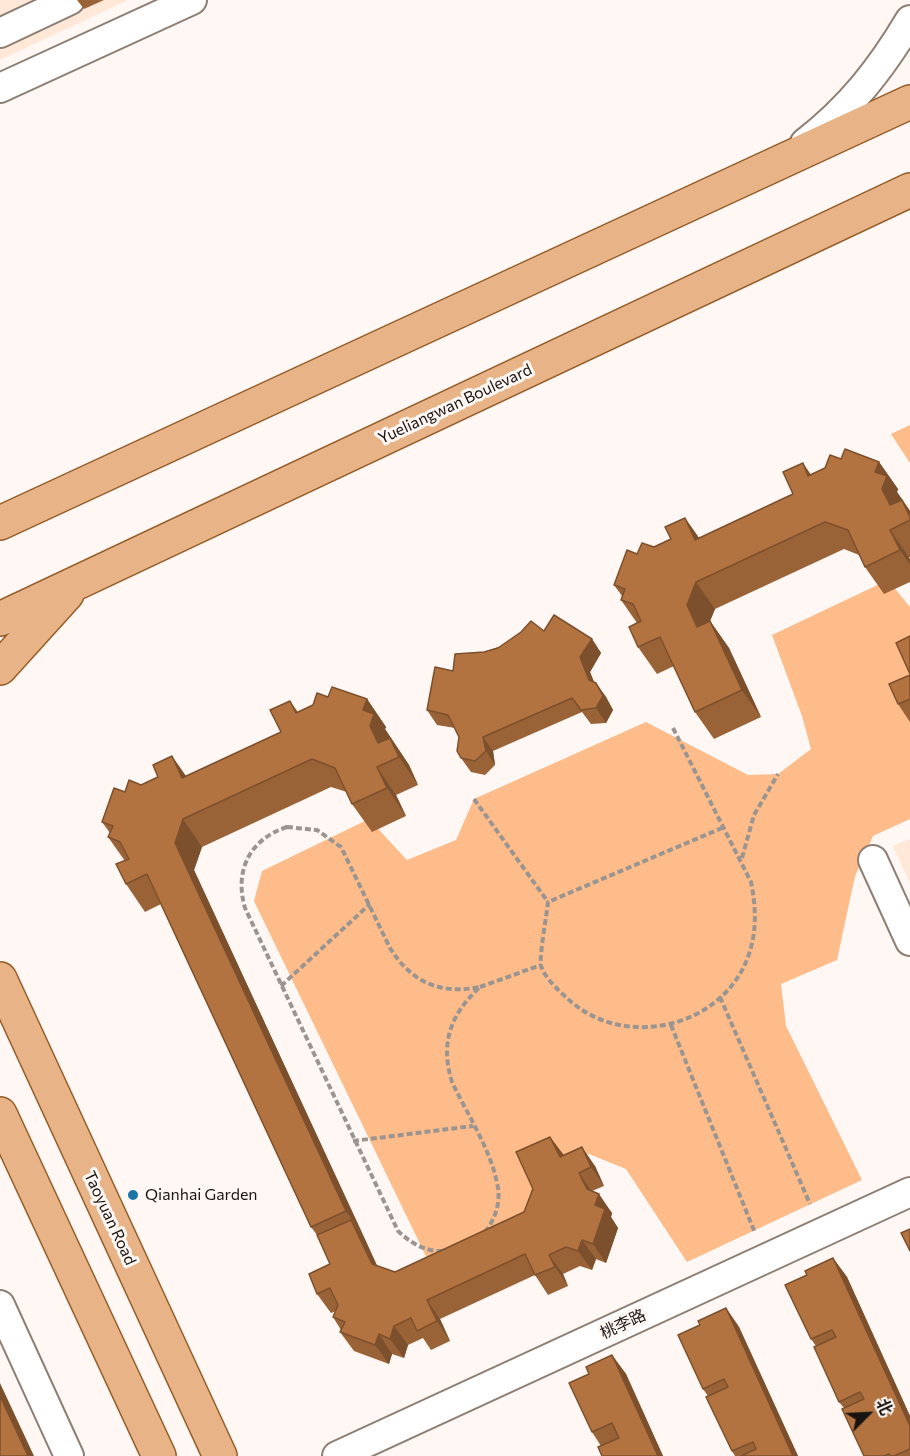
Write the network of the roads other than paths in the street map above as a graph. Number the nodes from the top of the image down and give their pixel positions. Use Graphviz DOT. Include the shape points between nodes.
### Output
graph roads {
  1 [pos="66,0"];
  2 [pos="192,0"];
  3 [pos="910,20"];
  4 [pos="0,31"];
  5 [pos="0,88"];
  6 [pos="910,102"];
  7 [pos="780,164"];
  8 [pos="906,193"];
  9 [pos="96,478"];
  10 [pos="0,498"];
  11 [pos="0,523"];
  12 [pos="78,582"];
  13 [pos="0,619"];
  14 [pos="0,668"];
  15 [pos="873,860"];
  16 [pos="910,941"];
  17 [pos="1,979"];
  18 [pos="0,1114"];
  19 [pos="910,1192"];
  20 [pos="0,1305"];
  21 [pos="69,1456"];
  22 [pos="159,1456"];
  23 [pos="220,1456"];
  24 [pos="337,1456"];
  1 -- 4 [label="street"];
  2 -- 5 [label="street"];
  3 -- 7 [label="street" via="860,94"];
  6 -- 7 [label="main road"];
  7 -- 9 [label="main road"];
  8 -- 12 [label="main road, Yueliangwan Boulevard"];
  9 -- 10 [label="main road"];
  9 -- 11 [label="main road"];
  12 -- 13 [label="main road, Yueliangwan Boulevard"];
  12 -- 14 [label="main road"];
  15 -- 16 [label="street"];
  17 -- 23 [label="main road, Taoyuan Road"];
  18 -- 22 [label="main road"];
  19 -- 24 [label="street, 桃李路"];
  20 -- 21 [label="street"];
}
